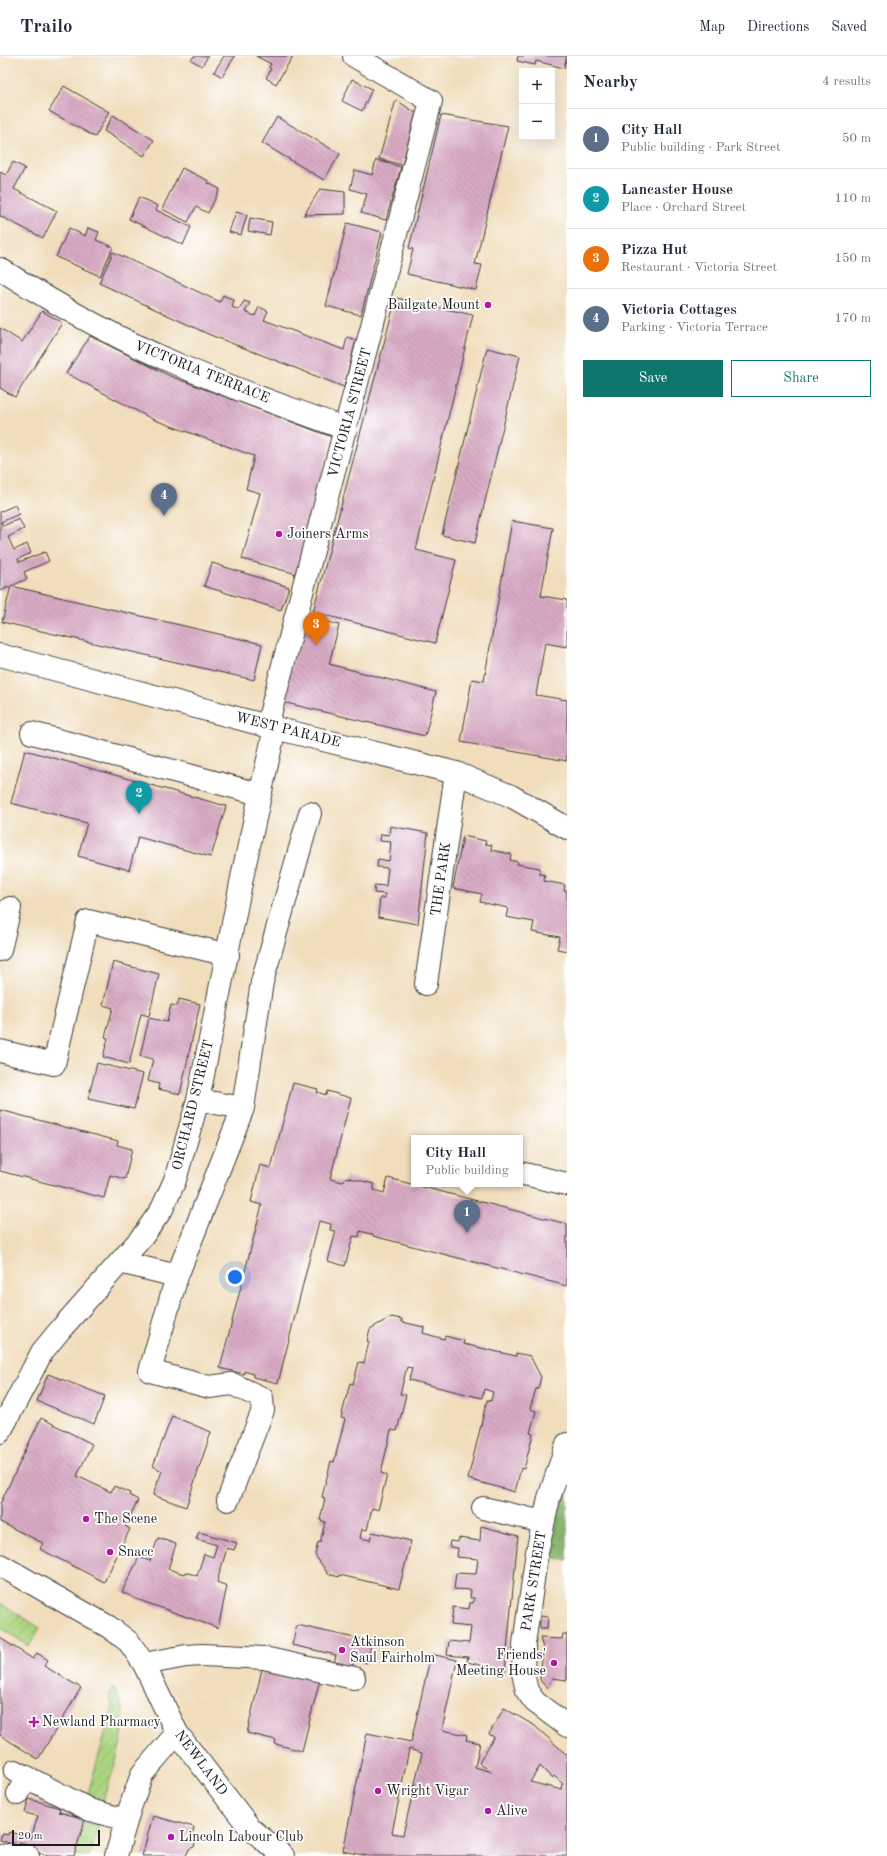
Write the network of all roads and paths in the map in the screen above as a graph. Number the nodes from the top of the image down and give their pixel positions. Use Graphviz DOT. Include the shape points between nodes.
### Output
graph roads {
  1 [pos="354,56"];
  2 [pos="0,269"];
  3 [pos="346,429"];
  4 [pos="0,655"];
  5 [pos="271,727"];
  6 [pos="32,733"];
  7 [pos="456,773"];
  8 [pos="259,794"];
  9 [pos="310,813"];
  10 [pos="567,828"];
  11 [pos="10,908"];
  12 [pos="0,950"];
  13 [pos="228,954"];
  14 [pos="426,984"];
  15 [pos="0,1051"];
  16 [pos="198,1100"];
  17 [pos="243,1108"];
  18 [pos="523,1174"];
  19 [pos="567,1184"];
  20 [pos="120,1262"];
  21 [pos="178,1276"];
  22 [pos="0,1432"];
  23 [pos="567,1444"];
  24 [pos="228,1500"];
  25 [pos="483,1508"];
  26 [pos="543,1522"];
  27 [pos="0,1565"];
  28 [pos="144,1664"];
  29 [pos="354,1678"];
  30 [pos="567,1726"];
  31 [pos="177,1733"];
  32 [pos="20,1781"];
  33 [pos="126,1820"];
  34 [pos="0,1856"];
  35 [pos="28,1856"];
  36 [pos="116,1856"];
  37 [pos="283,1856"];
  1 -- 3 [label="street, VICTORIA STREET" via="431,101"];
  2 -- 3 [label="street, VICTORIA TERRACE" via="37,292 149,352"];
  3 -- 5 [label="street, VICTORIA STREET"];
  4 -- 5 [label="street, WEST PARADE"];
  5 -- 7 [label="street, WEST PARADE"];
  5 -- 8 [label="street, ORCHARD STREET"];
  6 -- 8 [label="street"];
  7 -- 10 [label="street, WEST PARADE" via="511,796"];
  7 -- 14 [label="street, THE PARK"];
  8 -- 13 [label="street, ORCHARD STREET"];
  9 -- 17 [label="street" via="262,982"];
  11 -- 12 [label="street"];
  13 -- 15 [label="street" via="88,921 54,1064"];
  13 -- 16 [label="street, ORCHARD STREET"];
  16 -- 17 [label="street"];
  16 -- 20 [label="street, ORCHARD STREET" via="184,1150 162,1209"];
  17 -- 21 [label="street"];
  18 -- 19 [label="street"];
  20 -- 21 [label="street"];
  20 -- 22 [label="street, ORCHARD STREET" via="42,1352"];
  21 -- 24 [label="street" via="150,1371 209,1387 232,1384 262,1398 263,1410"];
  23 -- 26 [label="street, PARK STREET"];
  25 -- 26 [label="street"];
  26 -- 30 [label="street, PARK STREET" via="524,1644 524,1682 535,1702"];
  27 -- 28 [label="street, NEWLAND" via="109,1627 129,1642"];
  28 -- 29 [label="street" via="202,1655 264,1658"];
  28 -- 31 [label="street, NEWLAND"];
  31 -- 33 [label="street" via="142,1774"];
  31 -- 37 [label="street, NEWLAND" via="250,1828"];
  32 -- 33 [label="street" via="90,1810"];
  33 -- 36 [label="street"];
  34 -- 35 [label="street"];
}
